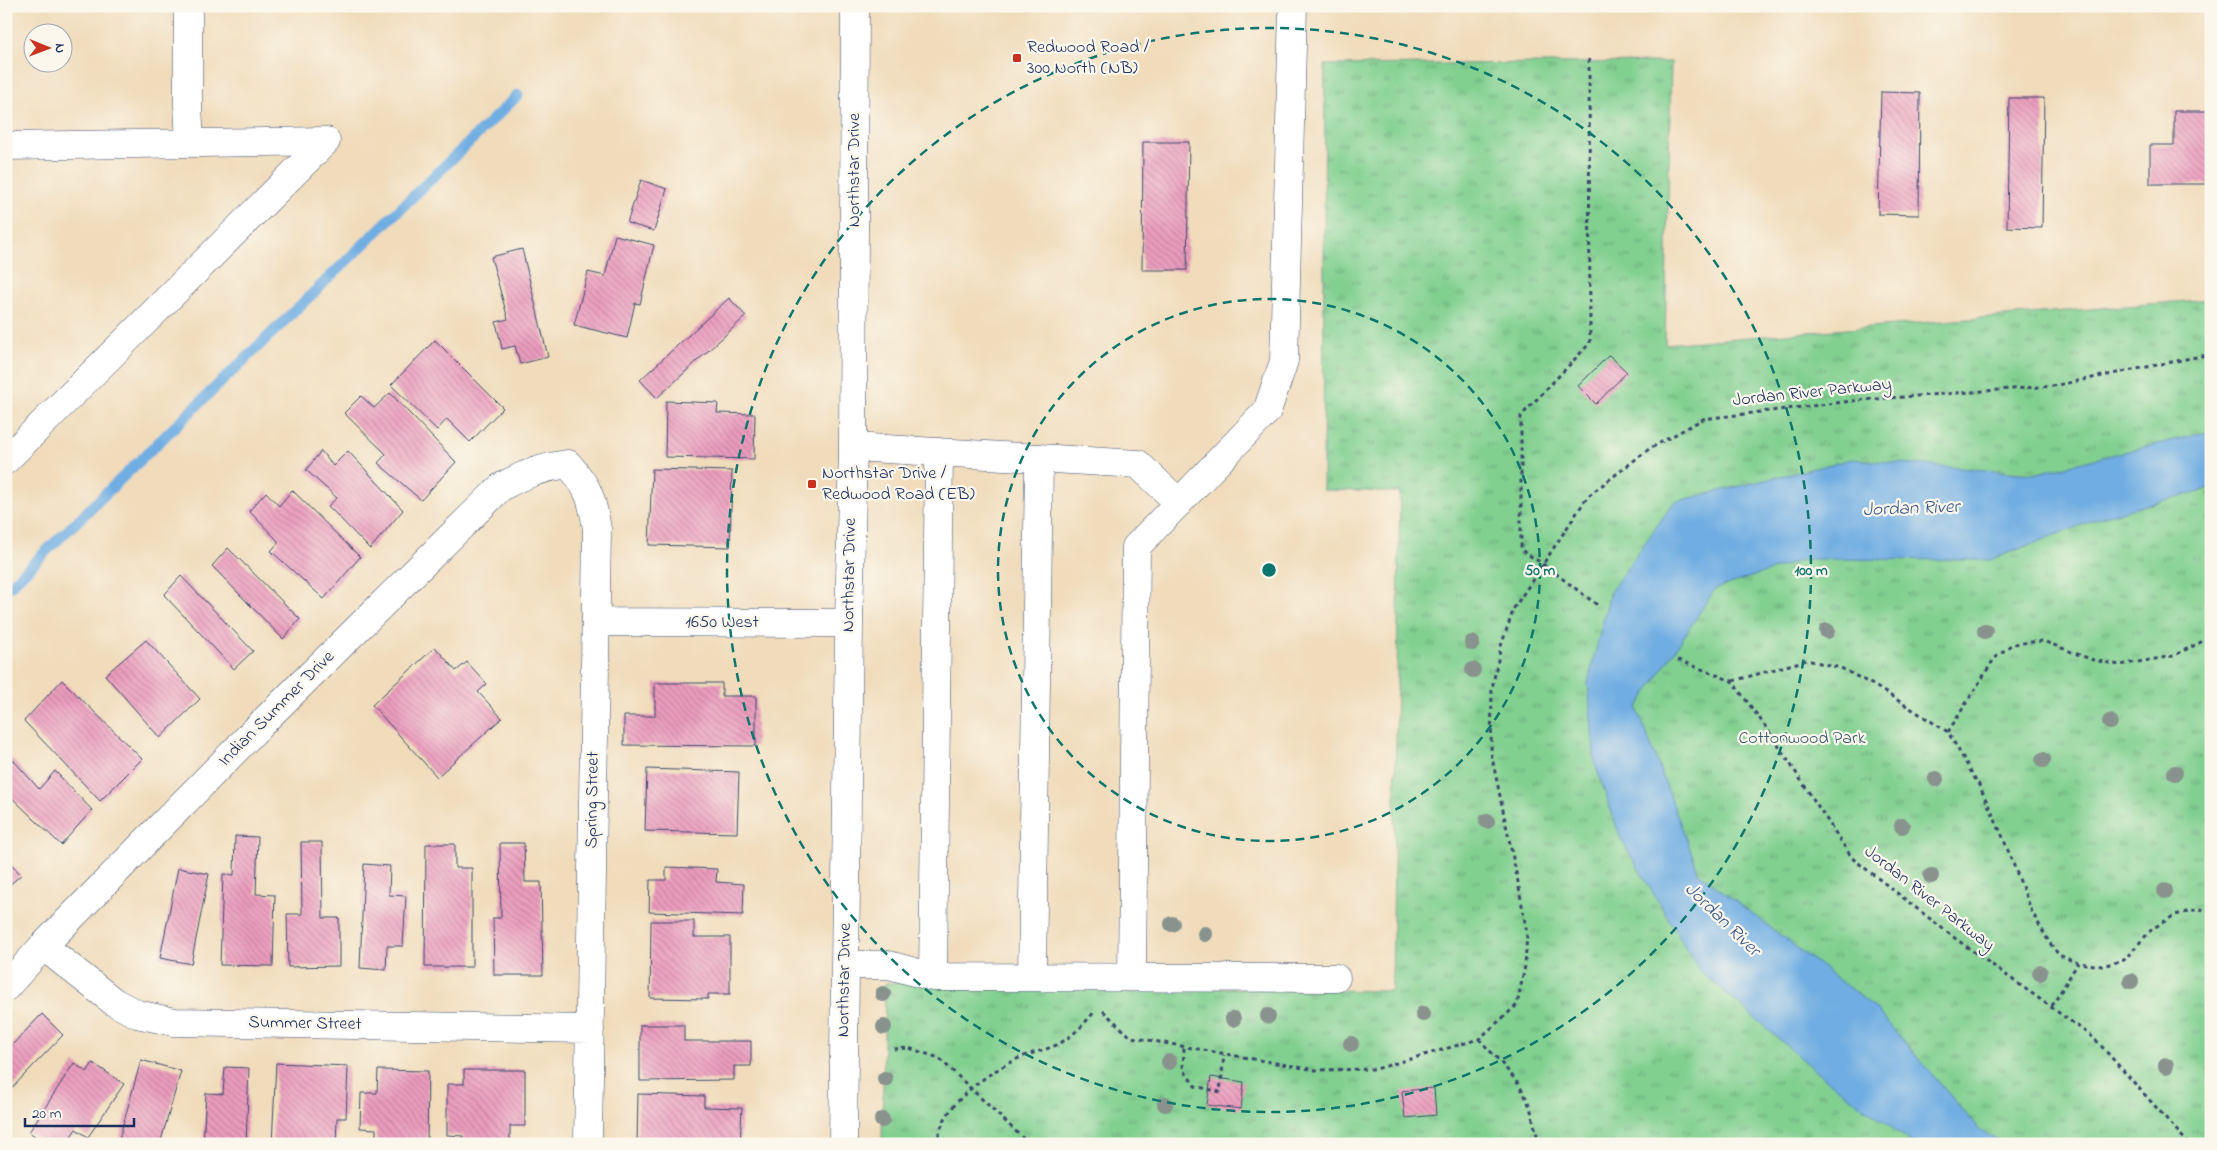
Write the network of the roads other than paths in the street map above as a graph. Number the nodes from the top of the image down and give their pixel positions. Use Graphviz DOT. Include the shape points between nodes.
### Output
graph roads {
  1 [pos="188,6"];
  2 [pos="855,6"];
  3 [pos="1293,6"];
  4 [pos="190,143"];
  5 [pos="6,146"];
  6 [pos="853,447"];
  7 [pos="939,452"];
  8 [pos="1039,458"];
  9 [pos="6,460"];
  10 [pos="568,464"];
  11 [pos="1179,502"];
  12 [pos="596,622"];
  13 [pos="849,623"];
  14 [pos="43,946"];
  15 [pos="845,965"];
  16 [pos="933,977"];
  17 [pos="1032,977"];
  18 [pos="1132,977"];
  19 [pos="1336,978"];
  20 [pos="6,987"];
  21 [pos="590,1029"];
  22 [pos="588,1144"];
  23 [pos="843,1144"];
  1 -- 4 [label="street"];
  2 -- 6 [label="street, Northstar Drive"];
  3 -- 11 [label="street" via="1284,361 1268,411"];
  4 -- 5 [label="street"];
  4 -- 9 [label="street" via="326,141"];
  6 -- 7 [label="street"];
  6 -- 13 [label="street, Northstar Drive"];
  7 -- 8 [label="street"];
  7 -- 16 [label="street"];
  8 -- 11 [label="street" via="1138,464"];
  8 -- 17 [label="street"];
  10 -- 12 [label="street, Spring Street" via="584,483 593,506 597,529"];
  10 -- 14 [label="street, Indian Summer Drive" via="545,467 501,487"];
  11 -- 18 [label="street" via="1136,547"];
  12 -- 13 [label="street, 1650 West"];
  12 -- 21 [label="street, Spring Street"];
  13 -- 15 [label="street, Northstar Drive"];
  14 -- 20 [label="street, Indian Summer Drive"];
  14 -- 21 [label="street, Summer Street" via="114,1002 137,1014 174,1022"];
  15 -- 16 [label="street" via="888,965"];
  15 -- 23 [label="street, Northstar Drive"];
  16 -- 17 [label="street"];
  17 -- 18 [label="street"];
  18 -- 19 [label="street"];
  21 -- 22 [label="street, Spring Street"];
}
